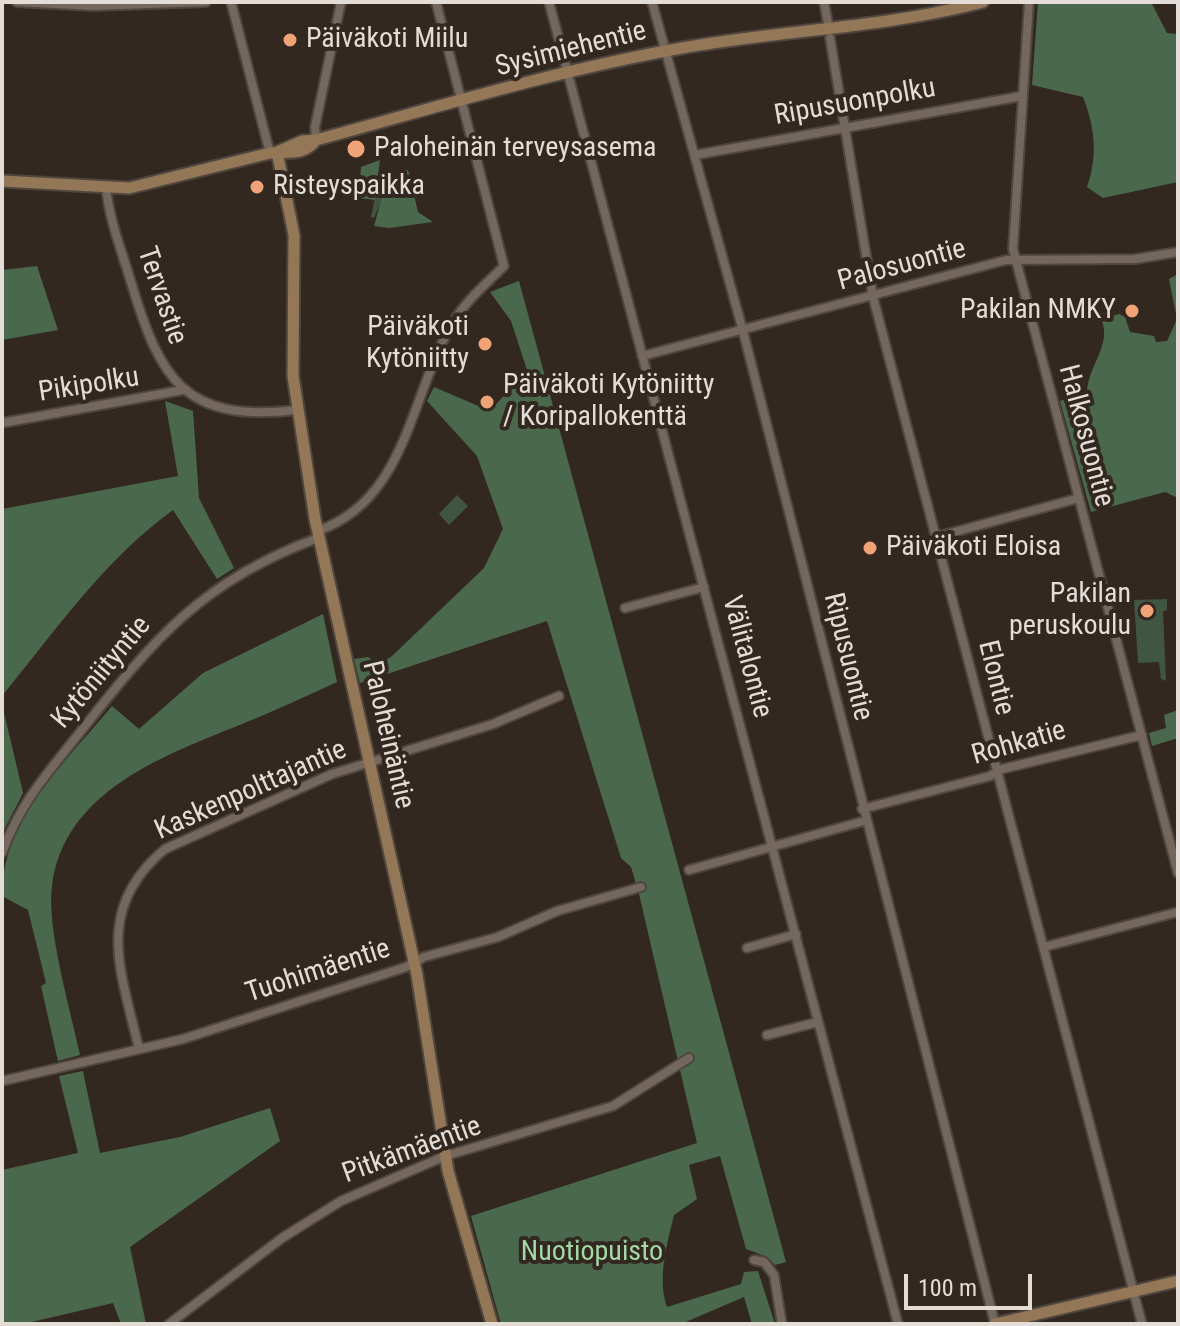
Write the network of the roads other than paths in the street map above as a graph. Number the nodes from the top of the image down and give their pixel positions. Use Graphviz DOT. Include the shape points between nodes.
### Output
graph roads {
  1 [pos="17,2"];
  2 [pos="206,2"];
  3 [pos="231,2"];
  4 [pos="341,2"];
  5 [pos="436,2"];
  6 [pos="549,2"];
  7 [pos="652,2"];
  8 [pos="824,2"];
  9 [pos="983,2"];
  10 [pos="1029,2"];
  11 [pos="829,34"];
  12 [pos="666,51"];
  13 [pos="567,72"];
  14 [pos="1022,96"];
  15 [pos="464,102"];
  16 [pos="844,127"];
  17 [pos="316,140"];
  18 [pos="273,152"];
  19 [pos="695,155"];
  20 [pos="2,181"];
  21 [pos="106,187"];
  22 [pos="1178,252"];
  23 [pos="1015,260"];
  24 [pos="873,297"];
  25 [pos="743,331"];
  26 [pos="642,356"];
  27 [pos="183,390"];
  28 [pos="296,410"];
  29 [pos="2,423"];
  30 [pos="1079,498"];
  31 [pos="317,534"];
  32 [pos="936,537"];
  33 [pos="704,587"];
  34 [pos="625,608"];
  35 [pos="559,696"];
  36 [pos="1142,735"];
  37 [pos="369,763"];
  38 [pos="997,772"];
  39 [pos="862,809"];
  40 [pos="864,821"];
  41 [pos="773,846"];
  42 [pos="2,853"];
  43 [pos="689,870"];
  44 [pos="1178,873"];
  45 [pos="641,887"];
  46 [pos="1178,912"];
  47 [pos="796,934"];
  48 [pos="1044,947"];
  49 [pos="747,948"];
  50 [pos="413,963"];
  51 [pos="818,1022"];
  52 [pos="767,1035"];
  53 [pos="139,1049"];
  54 [pos="689,1058"];
  55 [pos="2,1081"];
  56 [pos="445,1156"];
  57 [pos="754,1260"];
  58 [pos="1178,1281"];
  59 [pos="1133,1291"];
  60 [pos="169,1324"];
  61 [pos="492,1324"];
  62 [pos="782,1324"];
  63 [pos="898,1324"];
  64 [pos="995,1324"];
  65 [pos="1142,1324"];
  1 -- 2 [label="street"];
  3 -- 18 [label="street"];
  4 -- 17 [label="street"];
  5 -- 15 [label="street"];
  6 -- 13 [label="street, Välitalontie"];
  7 -- 12 [label="street, Ripusuontie"];
  8 -- 11 [label="street, Elontie"];
  9 -- 11 [label="street, Sysimiehentie"];
  10 -- 14 [label="street, Halkosuontie"];
  11 -- 12 [label="street, Sysimiehentie" via="780,32"];
  11 -- 16 [label="street, Elontie"];
  12 -- 13 [label="street, Sysimiehentie"];
  12 -- 19 [label="street, Ripusuontie"];
  13 -- 15 [label="street, Sysimiehentie"];
  13 -- 26 [label="street, Välitalontie"];
  14 -- 16 [label="street, Ripusuonpolku"];
  14 -- 23 [label="street, Halkosuontie"];
  15 -- 17 [label="street, Sysimiehentie"];
  15 -- 31 [label="street, Kytöniityntie" via="504,266 450,327 386,476 345,517"];
  16 -- 19 [label="street, Ripusuonpolku"];
  16 -- 24 [label="street, Elontie"];
  17 -- 18 [label="street, Sysimiehentie"];
  18 -- 21 [label="street, Sysimiehentie" via="137,186"];
  18 -- 28 [label="street, Paloheinäntie" via="294,235 291,340"];
  19 -- 25 [label="street, Ripusuontie"];
  20 -- 21 [label="street, Sysimiehentie"];
  21 -- 27 [label="street, Tervastie" via="147,338"];
  22 -- 23 [label="street, Palosuontie" via="1135,259"];
  23 -- 24 [label="street, Palosuontie"];
  23 -- 30 [label="street, Halkosuontie"];
  24 -- 25 [label="street, Palosuontie"];
  24 -- 32 [label="street, Elontie"];
  25 -- 26 [label="street, Palosuontie"];
  25 -- 39 [label="street, Ripusuontie"];
  26 -- 33 [label="street, Välitalontie"];
  27 -- 28 [label="street, Tervastie" via="229,410"];
  27 -- 29 [label="street, Pikipolku"];
  28 -- 31 [label="street, Paloheinäntie"];
  30 -- 32 [label="street"];
  30 -- 36 [label="street, Halkosuontie"];
  31 -- 37 [label="street, Paloheinäntie"];
  31 -- 42 [label="street, Kytöniityntie" via="242,572 162,633 26,800"];
  32 -- 38 [label="street, Elontie"];
  33 -- 34 [label="street"];
  33 -- 41 [label="street, Välitalontie"];
  35 -- 37 [label="street, Kaskenpolttajantie" via="493,724"];
  36 -- 38 [label="street, Rohkatie"];
  36 -- 44 [label="street, Halkosuontie"];
  37 -- 50 [label="street, Paloheinäntie"];
  37 -- 53 [label="street, Kaskenpolttajantie" via="332,774 181,841 145,866 126,897 117,940"];
  38 -- 39 [label="street, Rohkatie"];
  38 -- 48 [label="street, Elontie"];
  39 -- 40 [label="street, Ripusuontie"];
  40 -- 41 [label="street"];
  40 -- 64 [label="street, Ripusuontie"];
  41 -- 43 [label="street"];
  41 -- 47 [label="street, Välitalontie"];
  45 -- 50 [label="street, Tuohimäentie"];
  46 -- 48 [label="street"];
  47 -- 49 [label="street"];
  47 -- 51 [label="street, Välitalontie"];
  48 -- 59 [label="street, Elontie"];
  50 -- 53 [label="street, Tuohimäentie"];
  50 -- 56 [label="street, Paloheinäntie"];
  51 -- 52 [label="street"];
  51 -- 63 [label="street, Välitalontie"];
  53 -- 55 [label="street, Tuohimäentie"];
  54 -- 56 [label="street, Pitkämäentie" via="613,1106"];
  56 -- 60 [label="street, Pitkämäentie" via="309,1220"];
  56 -- 61 [label="street, Paloheinäntie"];
  57 -- 62 [label="street" via="764,1262 774,1275"];
  58 -- 59 [label="street"];
  59 -- 64 [label="street"];
  59 -- 65 [label="street, Elontie"];
}
